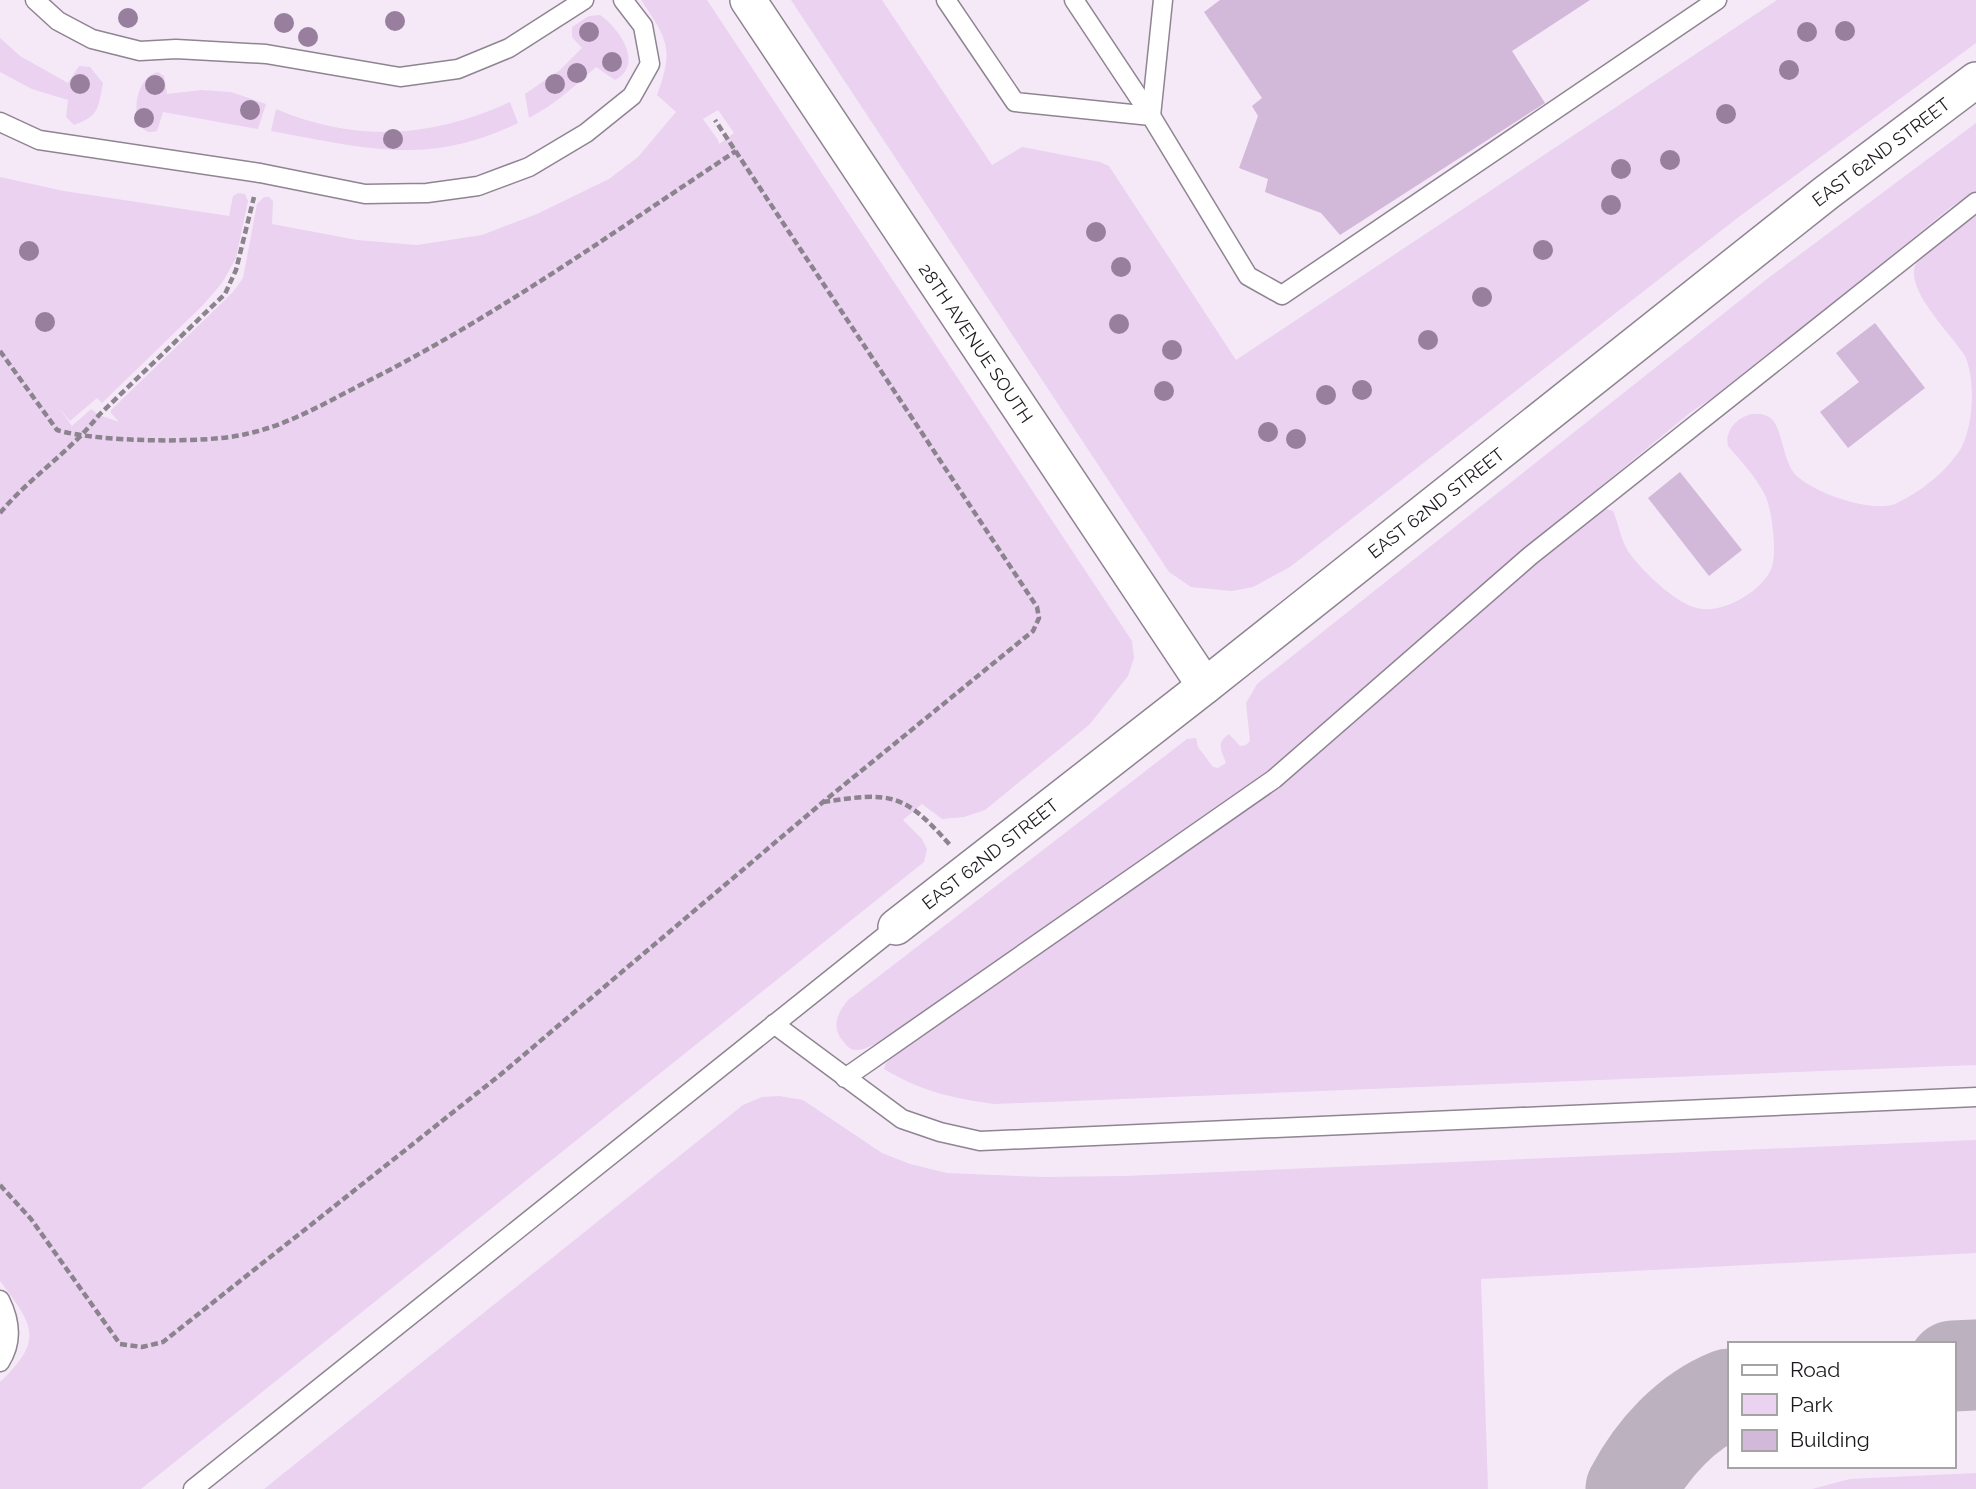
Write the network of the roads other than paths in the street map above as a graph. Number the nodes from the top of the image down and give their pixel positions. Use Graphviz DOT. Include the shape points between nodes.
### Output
graph roads {
  1 [pos="35,0"];
  2 [pos="584,0"];
  3 [pos="623,0"];
  4 [pos="748,0"];
  5 [pos="946,0"];
  6 [pos="1074,0"];
  7 [pos="1163,0"];
  8 [pos="1717,0"];
  9 [pos="1976,80"];
  10 [pos="1151,116"];
  11 [pos="0,122"];
  12 [pos="1976,202"];
  13 [pos="1205,686"];
  14 [pos="896,927"];
  15 [pos="774,1024"];
  16 [pos="845,1078"];
  17 [pos="1976,1097"];
  18 [pos="0,1300"];
  19 [pos="0,1362"];
  20 [pos="193,1489"];
  1 -- 2 [label="lane" via="58,21 92,39 140,51 267,54 400,77 458,69 509,48"];
  3 -- 11 [label="lane" via="643,26 650,64 632,96 586,133 529,167 478,186 365,194 39,139"];
  4 -- 13 [label="street, 28TH AVENUE SOUTH"];
  5 -- 10 [label="lane" via="1015,102"];
  6 -- 10 [label="lane"];
  7 -- 10 [label="lane"];
  8 -- 10 [label="lane" via="1282,295 1248,276"];
  9 -- 13 [label="street, EAST 62ND STREET" via="1826,193"];
  12 -- 16 [label="lane" via="1530,556 1274,779"];
  13 -- 14 [label="street, EAST 62ND STREET"];
  14 -- 15 [label="lane"];
  15 -- 16 [label="lane"];
  15 -- 20 [label="lane"];
  16 -- 17 [label="lane" via="902,1119 980,1141"];
  18 -- 19 [label="lane" via="8,1315 9,1346"];
}
